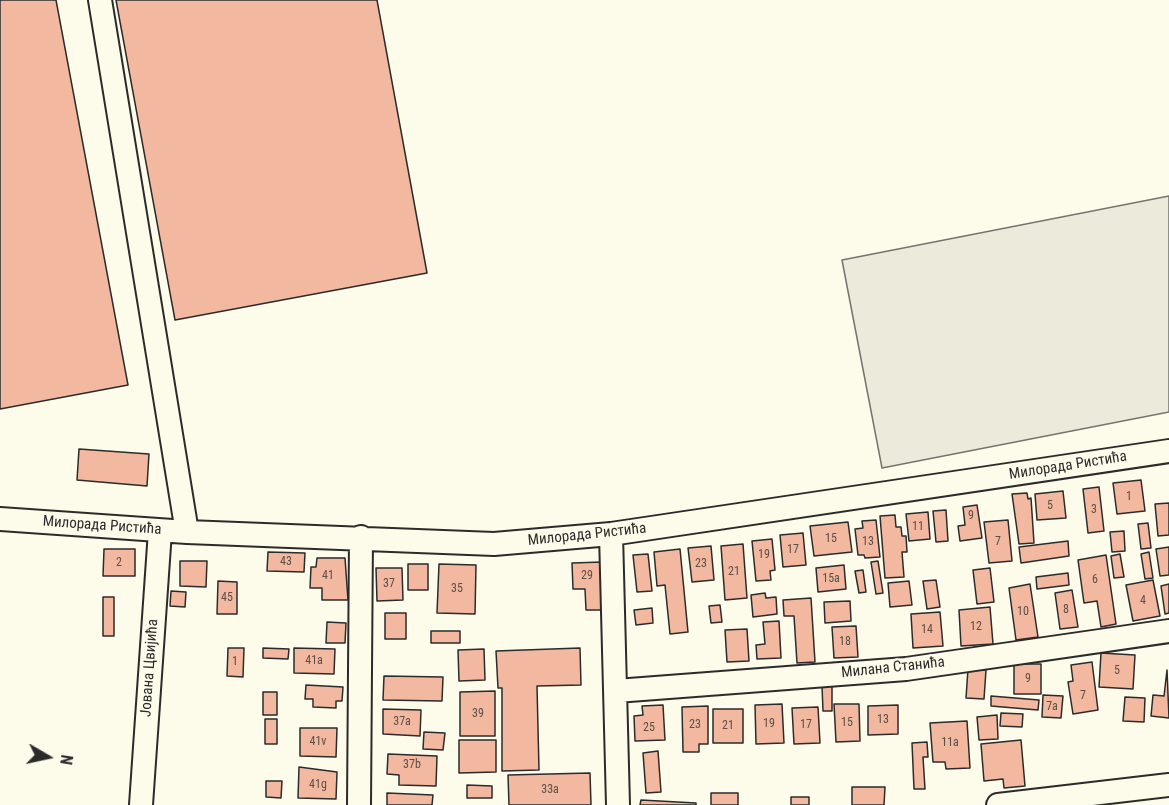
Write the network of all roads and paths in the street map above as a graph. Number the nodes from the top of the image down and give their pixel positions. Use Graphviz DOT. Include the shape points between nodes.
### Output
graph roads {
  1 [pos="100,0"];
  2 [pos="1169,451"];
  3 [pos="0,519"];
  4 [pos="160,531"];
  5 [pos="187,532"];
  6 [pos="611,534"];
  7 [pos="361,537"];
  8 [pos="1169,631"];
  9 [pos="616,691"];
  10 [pos="1169,784"];
  11 [pos="1080,800"];
  12 [pos="141,805"];
  13 [pos="359,805"];
  14 [pos="618,805"];
  15 [pos="998,805"];
  1 -- 5 [label="street"];
  2 -- 6 [label="street, Милорада Ристића"];
  3 -- 4 [label="street, Милорада Ристића"];
  4 -- 5 [label="street, Милорада Ристића"];
  4 -- 12 [label="street, Јована Цвијића"];
  5 -- 7 [label="street, Милорада Ристића"];
  6 -- 7 [label="street, Милорада Ристића" via="494,544"];
  6 -- 9 [label="street"];
  7 -- 13 [label="street"];
  8 -- 9 [label="street, Милана Станића" via="906,669"];
  9 -- 14 [label="street"];
  10 -- 11 [label="street"];
  11 -- 15 [label="street"];
}
